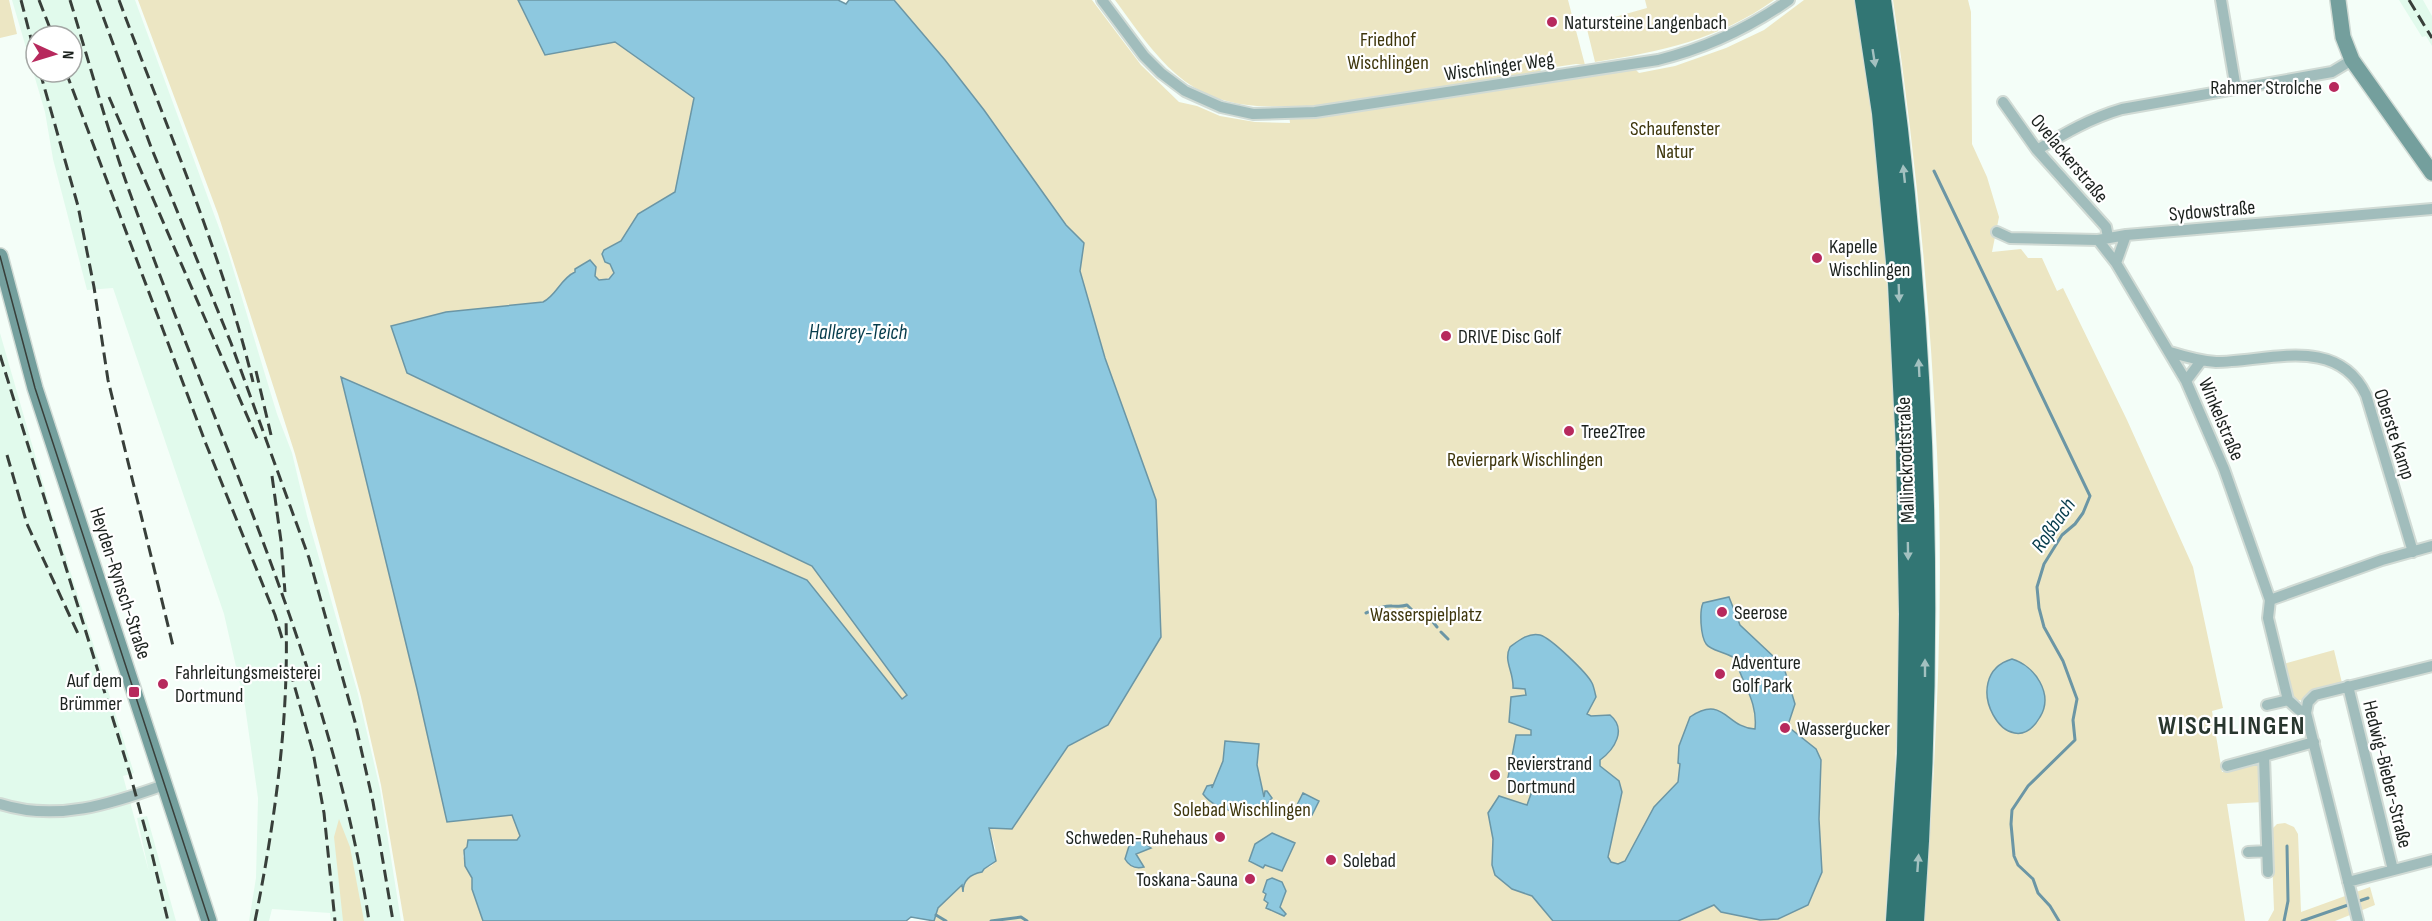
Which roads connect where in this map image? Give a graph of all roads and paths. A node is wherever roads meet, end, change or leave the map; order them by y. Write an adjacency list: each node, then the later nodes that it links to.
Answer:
1 (1102, 0): 2 (street, Wischlinger Weg)
2 (1790, 0)
3 (1865, 0): 41 (highway, Mallinckrodtstraße, one-way to 41)
4 (1881, 0): 42 (highway, Mallinckrodtstraße, one-way to 4)
5 (2222, 0): 8 (street)
6 (2338, 0): 7 (main road)
7 (2352, 60): 8 (street); 11 (main road)
8 (2236, 88): 10 (street)
9 (2003, 102): 10 (street, Ovelackerstraße)
10 (2037, 150): 15 (street, Ovelackerstraße)
11 (2432, 173)
12 (2432, 209): 14 (street, Sydowstraße)
13 (1997, 232): 15 (street, Sydowstraße)
14 (2126, 235): 15 (street, Sydowstraße); 17 (street)
15 (2103, 238): 17 (street, Winkelstraße)
16 (0, 256): 32 (main road, Heyden-Rynsch-Straße)
17 (2116, 263): 18 (street, Winkelstraße)
18 (2170, 352): 19 (street, Oberste Kamp); 20 (street, Winkelstraße)
19 (2201, 361): 20 (street); 22 (street, Oberste Kamp)
20 (2186, 381): 23 (street, Winkelstraße)
21 (2432, 546): 22 (street)
22 (2413, 552): 23 (street)
23 (2270, 600): 26 (street, Winkelstraße)
24 (2432, 666): 25 (street)
25 (2348, 686): 29 (street); 37 (street, Hedwig-Bieber-Straße)
26 (2288, 700): 27 (street); 28 (street)
27 (2268, 705)
28 (2299, 710)
29 (2314, 742): 30 (street); 39 (street)
30 (2265, 756): 31 (street); 34 (street)
31 (2227, 766)
32 (165, 785): 33 (street); 40 (main road, Heyden-Rynsch-Straße)
33 (0, 804)
34 (2267, 851): 35 (street); 38 (street)
35 (2248, 852)
36 (2432, 860): 37 (street)
37 (2393, 870): 39 (street)
38 (2268, 872)
39 (2348, 882): 43 (street)
40 (209, 921)
41 (1896, 921)
42 (1914, 921)
43 (2358, 921)

